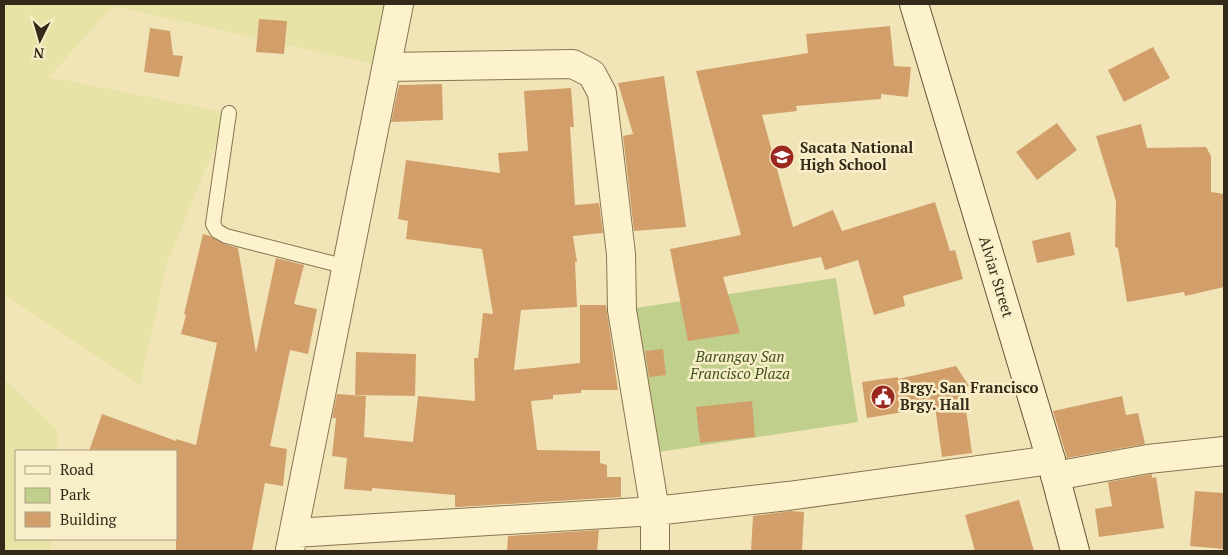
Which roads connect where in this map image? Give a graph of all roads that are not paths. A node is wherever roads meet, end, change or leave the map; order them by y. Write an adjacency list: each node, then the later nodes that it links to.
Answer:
1 (398, 4): 3 (street)
2 (914, 4): 7 (street, Alviar Street)
3 (387, 67): 5 (street); 8 (street)
4 (229, 113): 5 (lane)
5 (347, 267): 9 (street)
6 (1224, 451): 7 (street)
7 (1053, 468): 8 (street); 11 (street, Alviar Street)
8 (654, 510): 9 (street); 10 (street)
9 (292, 542)
10 (655, 551)
11 (1075, 551)

